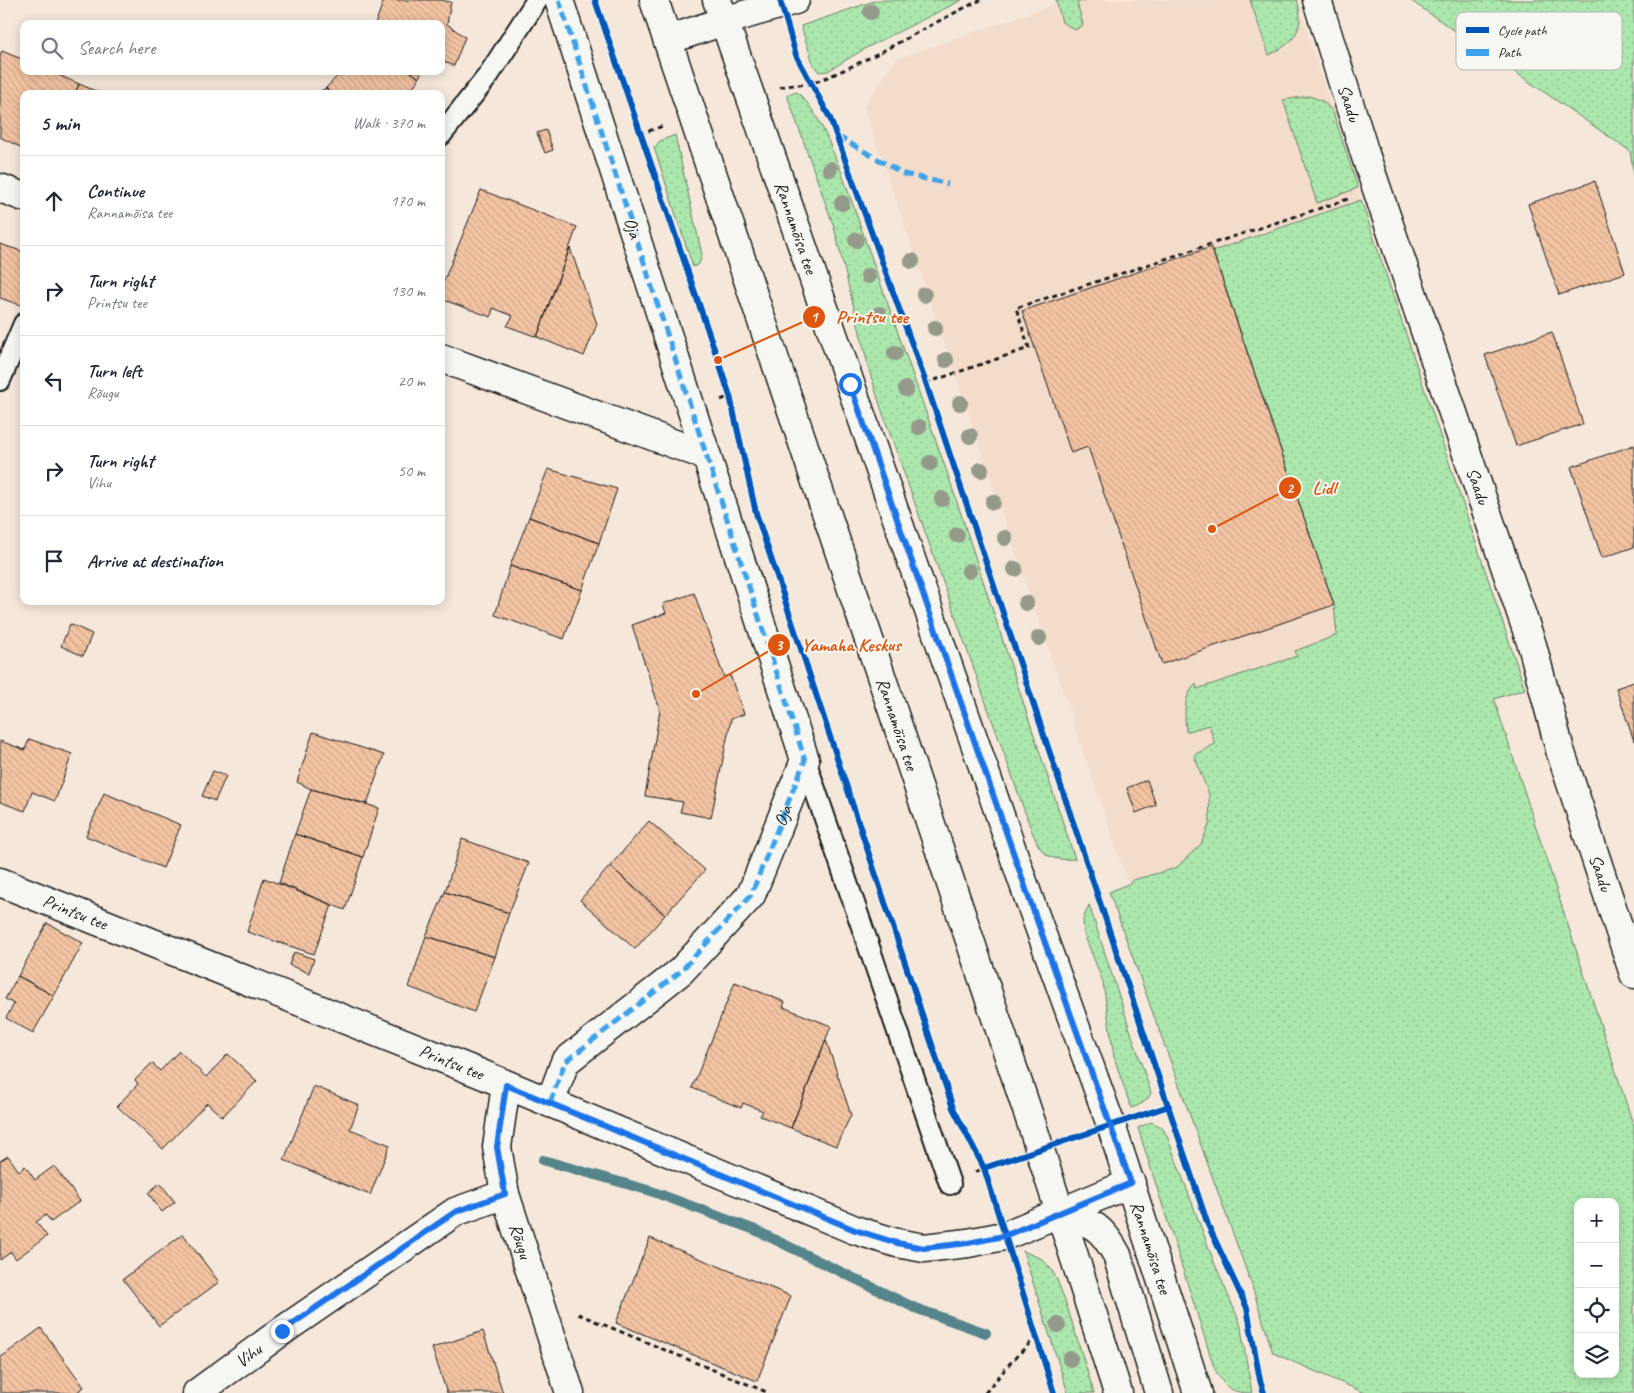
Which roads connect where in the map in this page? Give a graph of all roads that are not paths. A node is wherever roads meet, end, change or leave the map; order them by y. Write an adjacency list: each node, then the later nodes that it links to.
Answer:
1 (537, 0): 8 (lane)
2 (559, 0): 14 (street, Oja)
3 (654, 0): 7 (street, Rannamõisa tee)
4 (795, 0): 6 (street)
5 (1317, 0): 17 (street, Saadu)
6 (720, 10): 7 (street); 20 (street, Rannamõisa tee)
7 (668, 40): 23 (street, Rannamõisa tee)
8 (445, 130)
9 (0, 188): 10 (street)
10 (20, 196)
11 (20, 333): 13 (lane)
12 (445, 359): 14 (street)
13 (0, 380)
14 (707, 456): 15 (street, Oja)
15 (805, 760): 19 (street, Oja); 21 (lane)
16 (0, 882): 18 (street, Printsu tee)
17 (1634, 974)
18 (506, 1085): 19 (street, Printsu tee); 22 (street, Rõugu)
19 (550, 1103): 23 (street, Printsu tee)
20 (1131, 1183): 23 (street, Printsu tee); 28 (street, Rannamõisa tee)
21 (950, 1184)
22 (505, 1194): 24 (street, Vihu); 25 (street, Rõugu)
23 (1061, 1214): 26 (street, Rannamõisa tee); 27 (street)
24 (197, 1393)
25 (570, 1393)
26 (1118, 1393)
27 (1159, 1393)
28 (1198, 1393)

